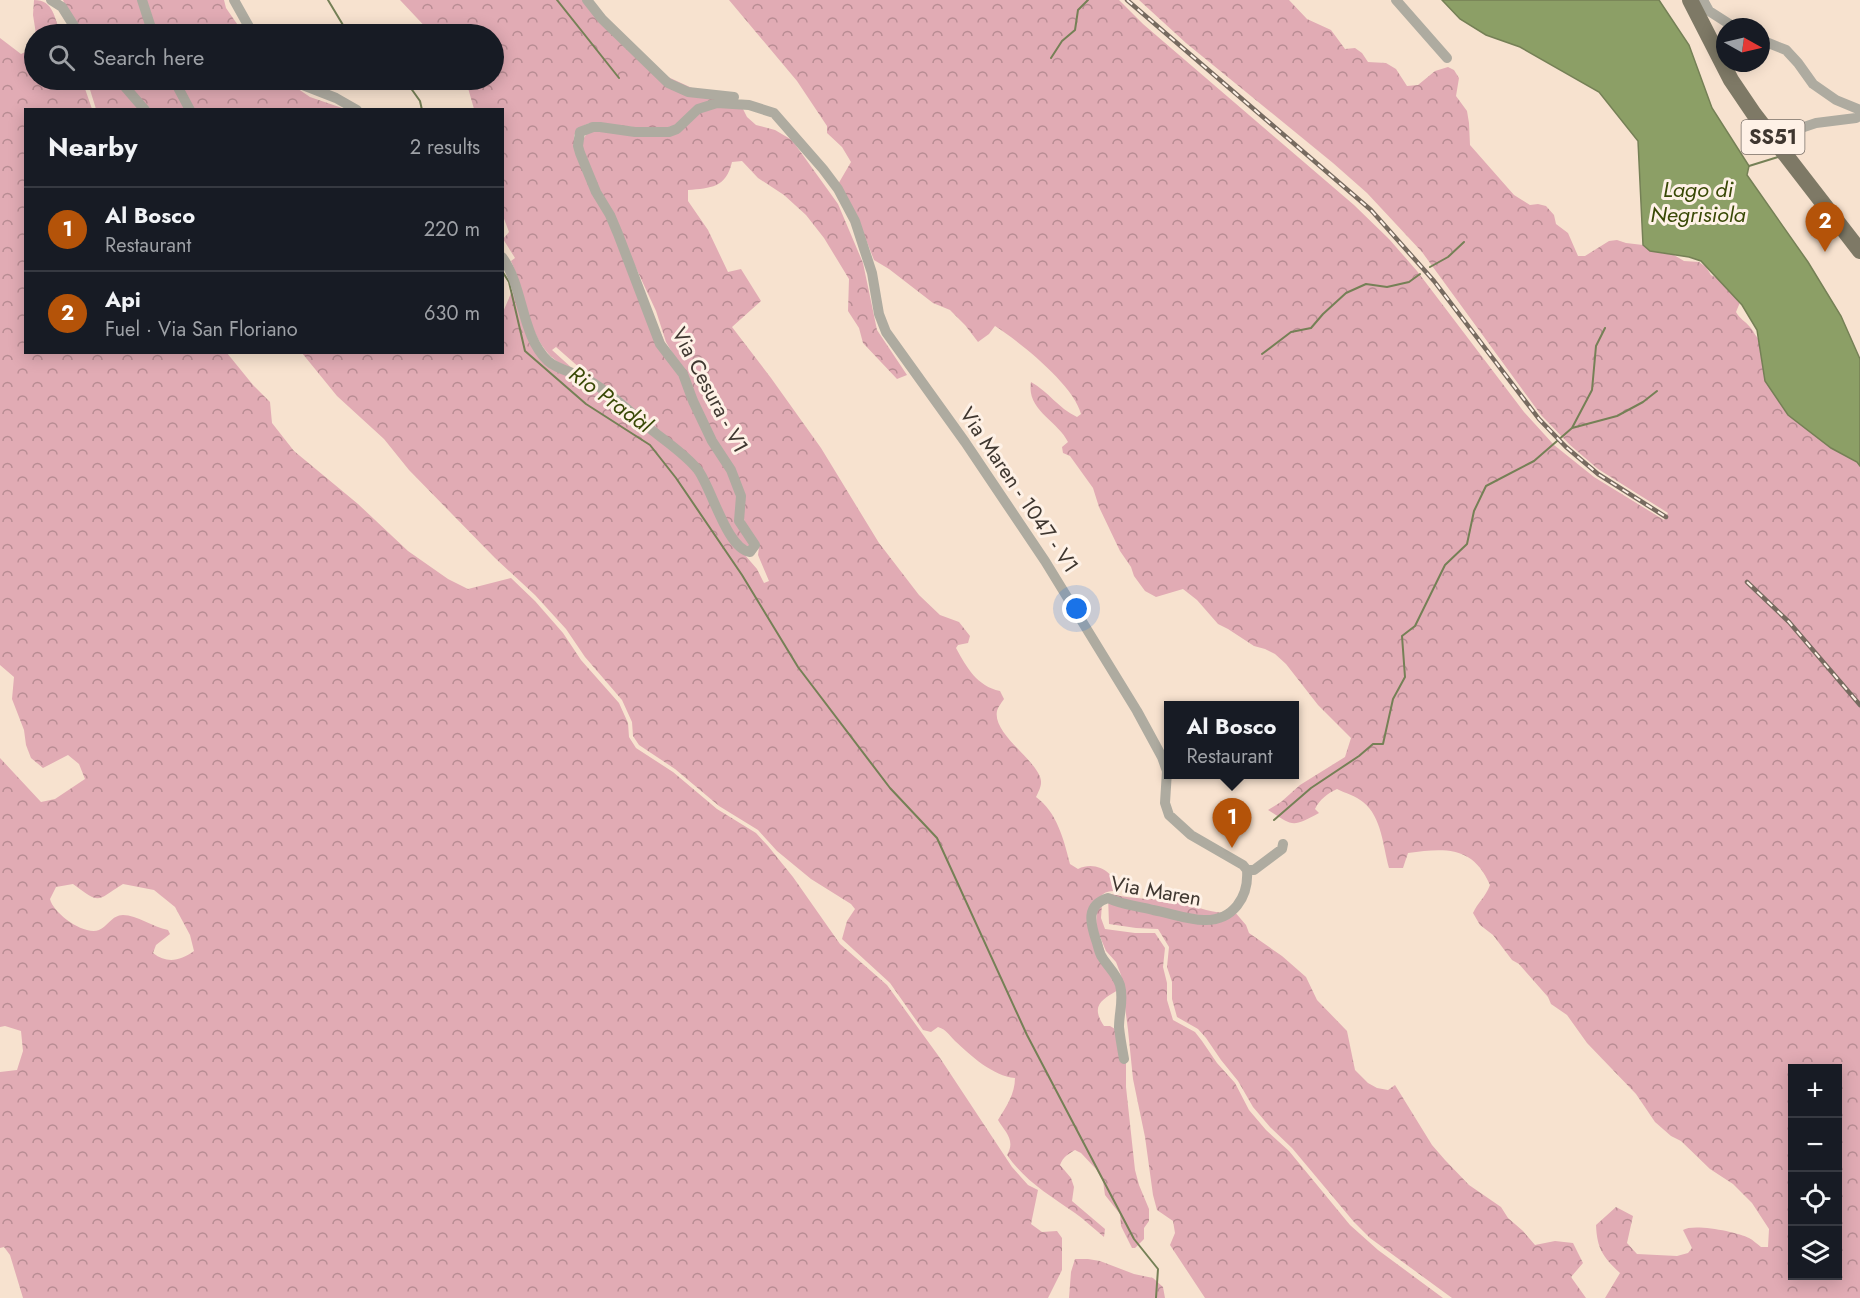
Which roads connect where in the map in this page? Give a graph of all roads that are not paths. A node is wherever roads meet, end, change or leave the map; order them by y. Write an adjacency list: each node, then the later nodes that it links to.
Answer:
1 (51, 0): 9 (street)
2 (142, 0): 10 (street)
3 (234, 0): 11 (street)
4 (587, 0): 17 (street)
5 (1396, 0): 13 (street)
6 (1690, 0): 7 (main road, SS51)
7 (1701, 8): 8 (street); 23 (main road, SS51)
8 (1720, 18)
9 (73, 24)
10 (150, 24)
11 (247, 24)
12 (1770, 44): 21 (street)
13 (1447, 58)
14 (128, 90): 18 (street)
15 (179, 90): 19 (street)
16 (316, 90): 20 (street)
17 (741, 104): 25 (street, Via Cesura - V1); 26 (street, Via Maren - 1047 - V1)
18 (143, 108)
19 (189, 108)
20 (354, 108)
21 (1860, 110)
22 (1860, 116): 23 (street)
23 (1783, 150): 24 (main road, SS51)
24 (1860, 251)
25 (504, 261)
26 (1164, 763)
27 (1167, 779): 29 (street, Via Maren - 1047 - V1)
28 (1283, 844): 29 (street)
29 (1247, 870): 30 (street, Via Maren)
30 (1124, 1059)

